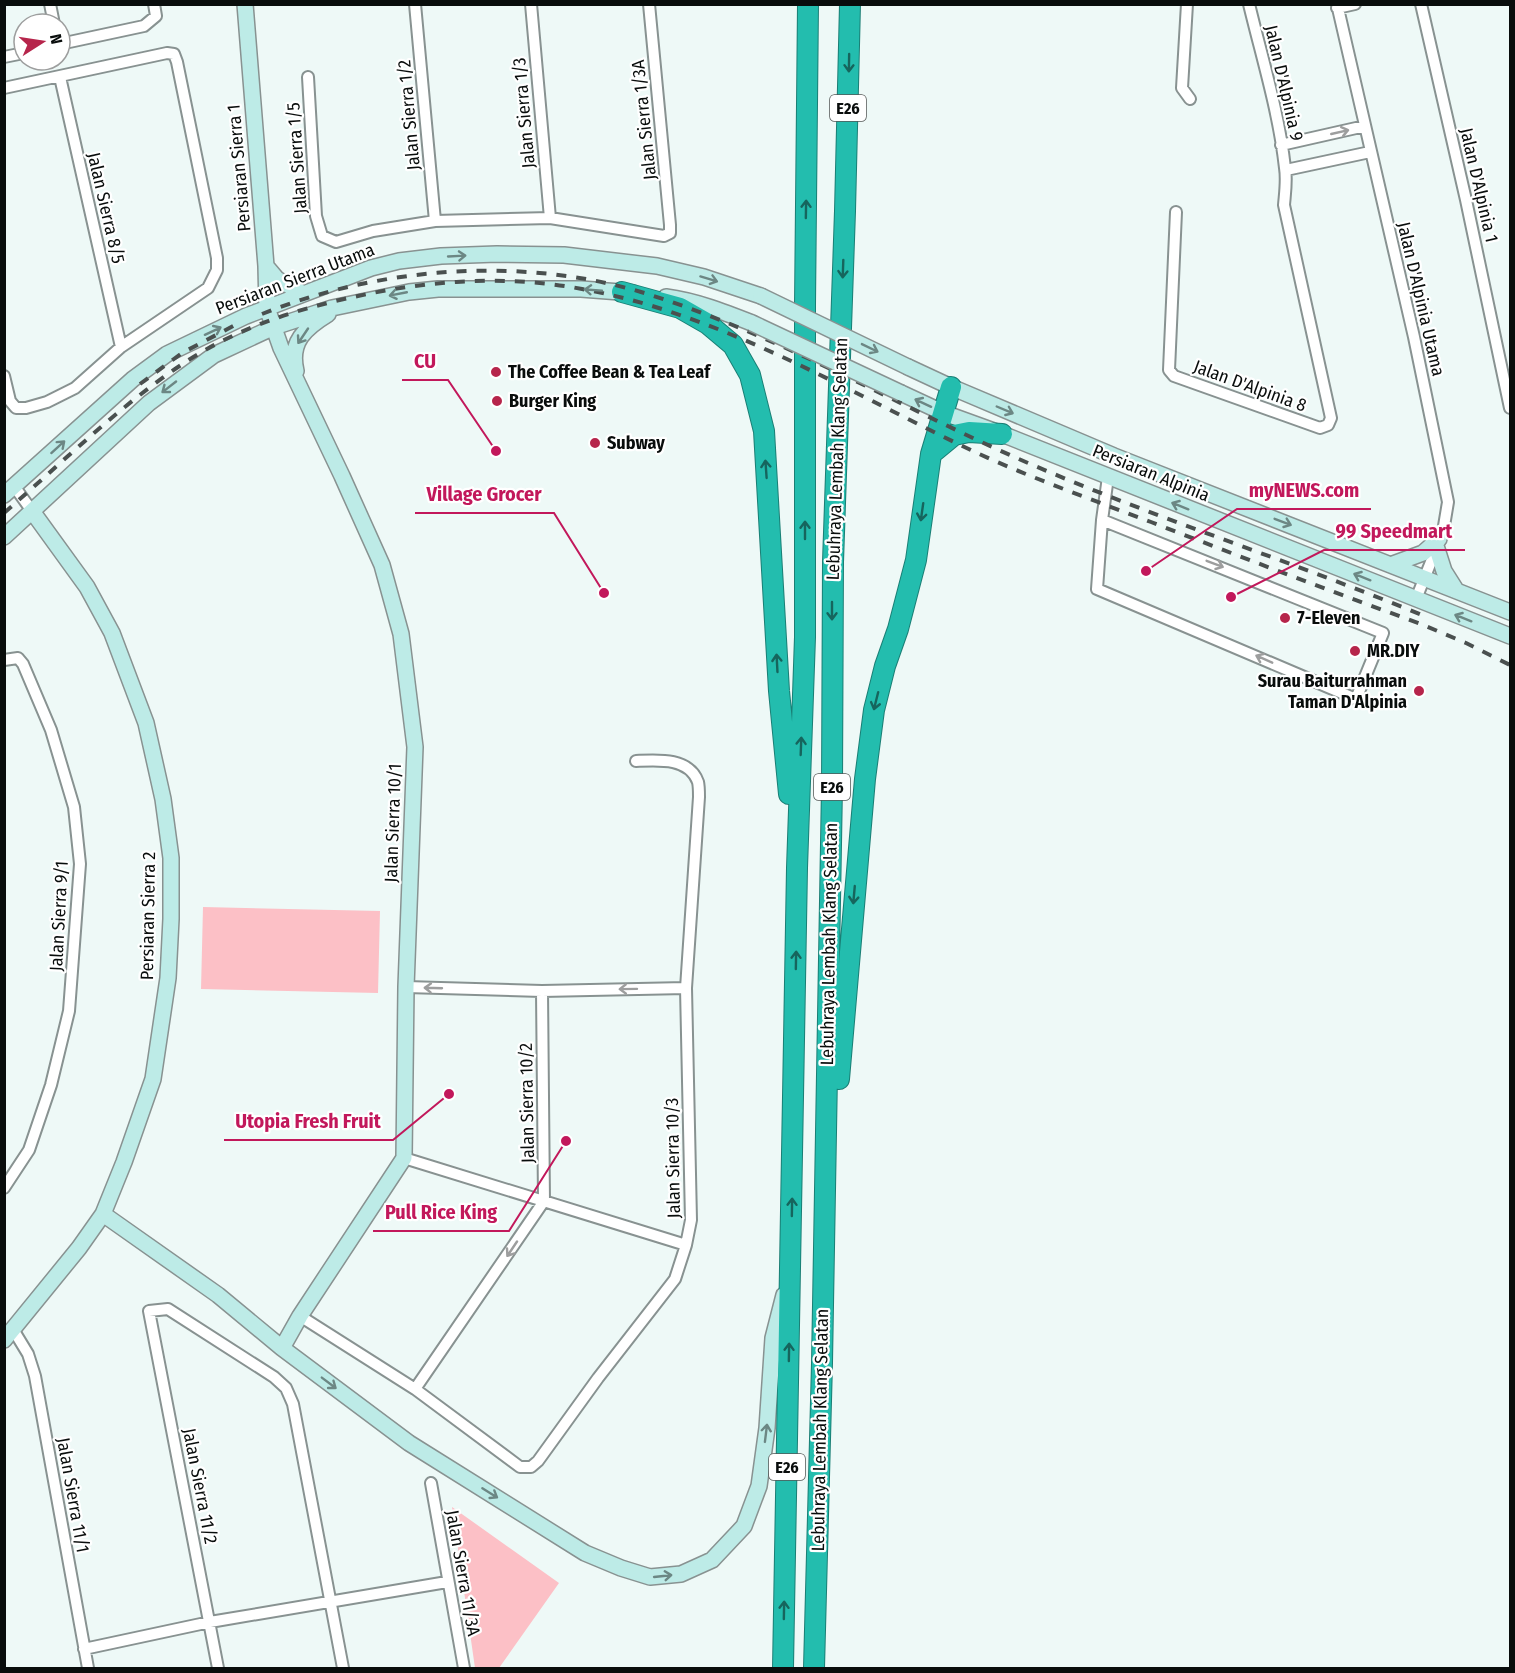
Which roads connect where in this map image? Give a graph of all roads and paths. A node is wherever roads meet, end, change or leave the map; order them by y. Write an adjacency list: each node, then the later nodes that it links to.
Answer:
1 (153, 4): 13 (street)
2 (245, 4): 25 (main road, Persiaran Sierra 1)
3 (415, 4): 24 (street, Jalan Sierra 1/2)
4 (531, 4): 23 (street, Jalan Sierra 1/3)
5 (649, 4): 23 (street, Jalan Sierra 1/3A)
6 (808, 4): 55 (highway, Lebuhraya Lembah Klang Selatan / E26, one-way to 6)
7 (850, 4): 68 (highway, Lebuhraya Lembah Klang Selatan / E26, one-way to 68)
8 (1187, 4): 17 (street)
9 (1249, 4): 19 (street, Jalan D'Alpinia 9)
10 (1355, 4): 12 (street)
11 (1421, 4): 37 (street, Jalan D'Alpinia 1)
12 (1337, 6): 18 (street, Jalan D'Alpinia Utama)
13 (72, 41)
14 (60, 76): 16 (street); 31 (street, Jalan Sierra 8/5); 31 (street)
15 (308, 77): 24 (street, Jalan Sierra 1/5)
16 (4, 88)
17 (1190, 99)
18 (1365, 126): 19 (street, one-way to 18); 20 (street, Jalan D'Alpinia Utama)
19 (1281, 145): 21 (street, Jalan D'Alpinia 9)
20 (1370, 152): 21 (street); 46 (street, Jalan D'Alpinia Utama)
21 (1286, 170): 22 (street, Jalan D'Alpinia 8)
22 (1176, 212)
23 (550, 218): 24 (street)
24 (435, 221)
25 (266, 266): 27 (main road); 29 (main road, Persiaran Sierra 1)
26 (622, 292): 28 (main road, Persiaran Sierra Utama, one-way to 28); 36 (main road, Persiaran Sierra Utama, bridge); 55 (highway, one-way to 26)
27 (302, 293): 29 (main road, Persiaran Sierra Utama); 32 (main road, Persiaran Sierra Utama, one-way to 32, bridge)
28 (341, 306): 30 (main road, Persiaran Sierra Utama); 34 (main road, one-way to 34)
29 (267, 308): 30 (main road, Persiaran Sierra 1); 42 (main road, Persiaran Sierra Utama, one-way to 29)
30 (274, 327): 34 (main road, Jalan Sierra 10/1); 43 (main road, Persiaran Sierra Utama, one-way to 43)
31 (121, 347): 33 (street)
32 (909, 367): 35 (main road, Persiaran Alpinia)
33 (4, 376)
34 (299, 383): 56 (main road, Jalan Sierra 10/1)
35 (951, 387): 38 (highway); 47 (main road, Persiaran Alpinia, one-way to 47)
36 (901, 393): 38 (main road, Persiaran Alpinia, one-way to 36)
37 (1510, 408)
38 (944, 413): 39 (main road, Persiaran Alpinia); 40 (highway)
39 (1002, 434): 40 (highway); 41 (main road, Persiaran Alpinia)
40 (931, 454): 68 (highway, one-way to 68)
41 (1108, 477): 44 (street); 50 (main road, Persiaran Alpinia, one-way to 41)
42 (9, 490): 43 (street, Persiaran Sierra 2)
43 (32, 511): 45 (main road, Persiaran Sierra Utama); 62 (main road, Persiaran Sierra 2)
44 (1102, 520): 44 (street, one-way to 44)
45 (4, 537)
46 (1438, 543): 47 (main road); 48 (street, Jalan D'Alpinia Utama); 49 (main road)
47 (1393, 564): 48 (main road, Persiaran Alpinia)
48 (1424, 578): 49 (main road, Persiaran Alpinia); 50 (street, Jalan D'Alpinia Utama)
49 (1456, 590): 51 (main road, Persiaran Alpinia)
50 (1416, 599): 52 (main road, Persiaran Alpinia, one-way to 50)
51 (1510, 612)
52 (1510, 636)
53 (5, 660): 60 (street, Jalan Sierra 9/1)
54 (636, 761): 57 (street, Jalan Sierra 10/3)
55 (797, 868): 64 (highway, Lebuhraya Lembah Klang Selatan / E26, one-way to 55)
56 (406, 987): 58 (street, one-way to 56); 59 (main road, Jalan Sierra 10/1)
57 (686, 988): 58 (street, one-way to 58); 63 (street, Jalan Sierra 10/3)
58 (543, 991): 61 (street, Jalan Sierra 10/2)
59 (404, 1158): 61 (street); 65 (main road)
60 (4, 1188)
61 (544, 1201): 63 (street); 69 (street, one-way to 69)
62 (103, 1214): 66 (main road, Persiaran Sierra 2); 67 (main road)
63 (686, 1245): 69 (street, Jalan Sierra 10/3)
64 (791, 1266): 67 (main road, one-way to 64); 79 (highway, Lebuhraya Lembah Klang Selatan / E26, one-way to 64)
65 (300, 1316): 67 (main road); 69 (street)
66 (9, 1336): 74 (street, Jalan Sierra 11/1)
67 (282, 1348)
68 (822, 1363): 80 (highway, Lebuhraya Lembah Klang Selatan / E26)
69 (415, 1389)
70 (431, 1483): 71 (street, Jalan Sierra 11/3A)
71 (447, 1582): 72 (street); 78 (street, Jalan Sierra 11/3A)
72 (330, 1601): 73 (street); 73 (street, Jalan Sierra 11/2); 77 (street)
73 (210, 1622): 74 (street); 76 (street, Jalan Sierra 11/2)
74 (84, 1649): 75 (street, Jalan Sierra 11/1)
75 (88, 1668)
76 (218, 1668)
77 (343, 1668)
78 (464, 1668)
79 (783, 1668)
80 (814, 1668)

